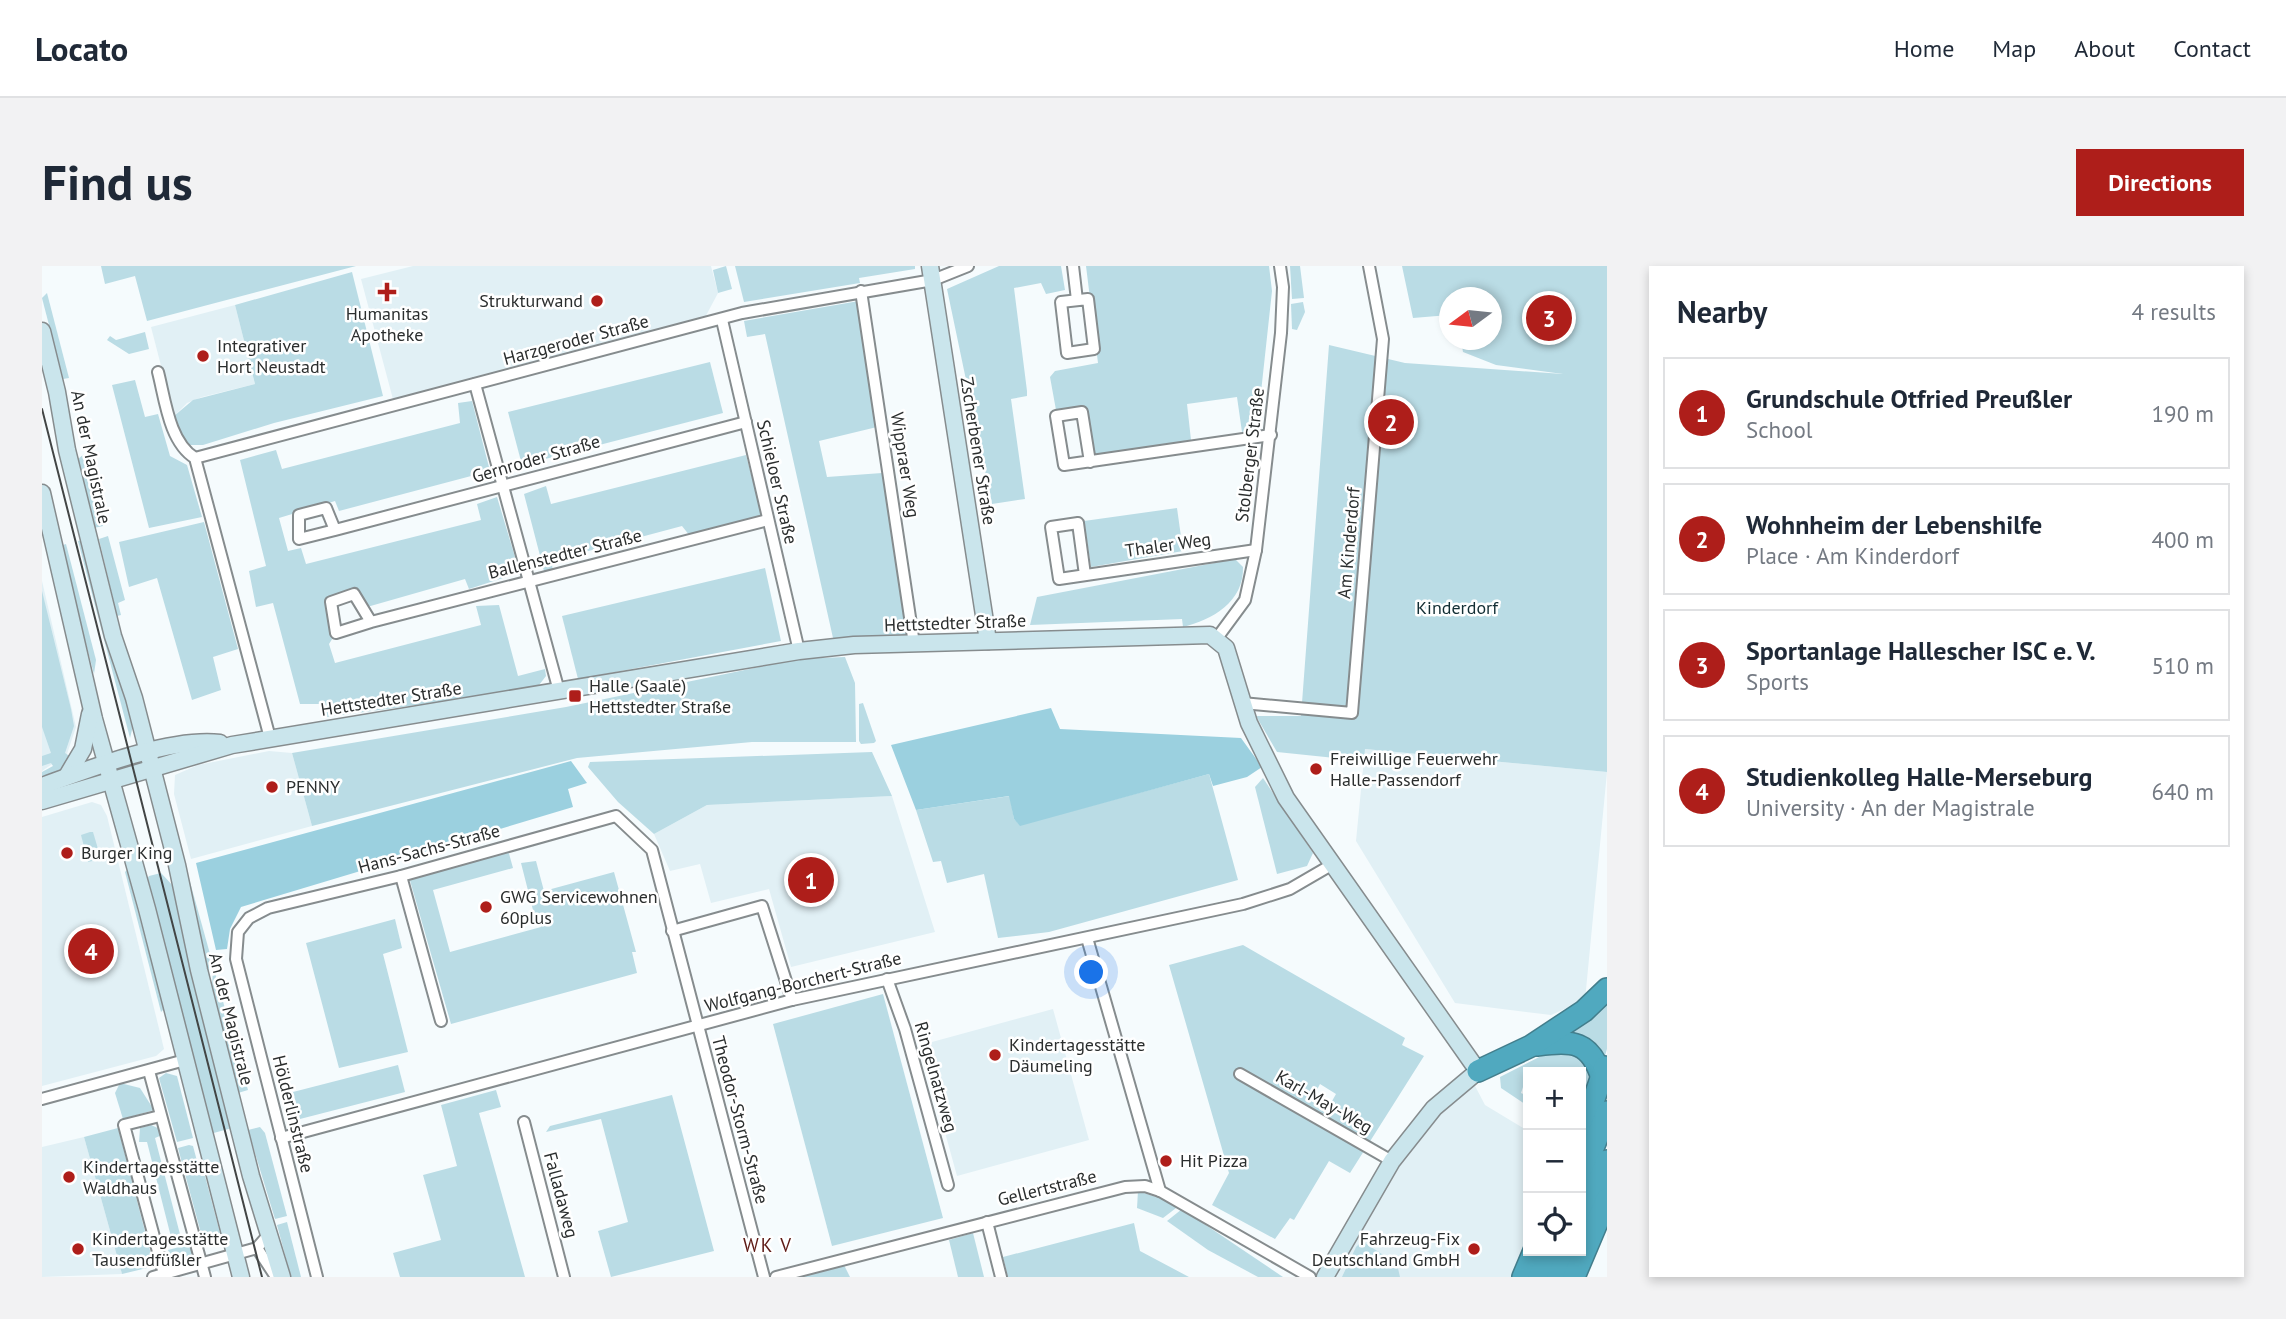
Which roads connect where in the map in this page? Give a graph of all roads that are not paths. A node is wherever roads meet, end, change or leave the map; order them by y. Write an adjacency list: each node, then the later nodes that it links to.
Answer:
1 (968, 266): 5 (street, Harzgeroder Straße)
2 (1073, 266): 7 (street)
3 (1280, 266): 13 (street, Stolberger Straße)
4 (1369, 266): 29 (street, Am Kinderdorf)
5 (931, 273): 6 (street, Harzgeroder Straße); 25 (street, Zscherbener Straße)
6 (861, 291): 8 (street, Harzgeroder Straße); 26 (street, Wippraer Weg)
7 (1077, 300): 7 (street)
8 (722, 320): 11 (street, Harzgeroder Straße); 12 (street, Schieloer Straße)
9 (42, 331): 33 (street, An der Magistrale)
10 (159, 372): 14 (street)
11 (475, 384): 14 (street, Harzgeroder Straße); 16 (street)
12 (746, 422): 16 (street, Gernroder Straße); 18 (street, Schieloer Straße)
13 (1270, 435): 15 (street); 20 (street, Stolberger Straße)
14 (195, 458): 31 (street)
15 (1090, 462): 15 (street)
16 (502, 487): 19 (street, Gernroder Straße); 22 (street)
17 (42, 493): 30 (street)
18 (768, 520): 22 (street, Ballenstedter Straße); 27 (street, Schieloer Straße)
19 (335, 530)
20 (1256, 550): 21 (street, Thaler Weg); 24 (street, Stolberger Straße)
21 (1085, 575): 21 (street, Thaler Weg)
22 (529, 583): 23 (street, Ballenstedter Straße); 28 (street)
23 (371, 622)
24 (1217, 638): 25 (street, Hettstedter Straße); 29 (street)
25 (988, 642): 26 (street, Hettstedter Straße)
26 (914, 644): 27 (street, Hettstedter Straße)
27 (799, 651): 28 (street, Hettstedter Straße)
28 (559, 691): 31 (street, Hettstedter Straße)
29 (1242, 704): 39 (street)
30 (93, 714): 32 (street); 34 (street); 35 (street)
31 (270, 738): 33 (street, Hettstedter Straße)
32 (124, 760): 33 (street); 34 (street)
33 (149, 761): 34 (street); 69 (street, An der Magistrale)
34 (108, 772): 35 (street); 37 (street); 50 (street)
35 (67, 776): 36 (street)
36 (42, 786)
37 (42, 801)
38 (652, 850): 40 (street, Hans-Sachs-Straße); 41 (street, Theodor-Storm-Straße)
39 (1333, 864): 42 (street, Wolfgang-Borchert-Straße); 53 (street)
40 (401, 876): 43 (street, Hans-Sachs-Straße); 47 (street)
41 (673, 931): 46 (street); 48 (street, Theodor-Storm-Straße)
42 (1087, 938): 44 (street, Wolfgang-Borchert-Straße); 65 (street)
43 (236, 959): 60 (street, Hölderlinstraße)
44 (887, 979): 46 (street, Wolfgang-Borchert-Straße); 64 (street, Ringelnatzweg)
45 (1607, 989): 49 (highway)
46 (792, 1000): 48 (street, Wolfgang-Borchert-Straße)
47 (440, 1021)
48 (697, 1027): 60 (street, Wolfgang-Borchert-Straße); 83 (street, Theodor-Storm-Straße)
49 (1531, 1046): 51 (highway); 53 (highway)
50 (186, 1060): 52 (street); 71 (street)
51 (1604, 1070): 59 (highway)
52 (149, 1071): 55 (street); 57 (street)
53 (1478, 1072): 61 (street)
54 (1240, 1074): 61 (street, Karl-May-Weg)
55 (42, 1099)
56 (1607, 1112): 63 (highway)
57 (160, 1116): 75 (street); 76 (street)
58 (524, 1122): 82 (street, Falladaweg)
59 (1584, 1130)
60 (281, 1138): 81 (street, Hölderlinstraße)
61 (1392, 1161): 87 (street)
62 (1607, 1161): 67 (highway)
63 (1586, 1166)
64 (948, 1185)
65 (1160, 1191): 68 (street, Gellertstraße); 86 (street, Gellertstraße)
66 (1607, 1199): 91 (highway)
67 (1586, 1214)
68 (987, 1222): 84 (street, Gellertstraße); 85 (street)
69 (270, 1233): 70 (street); 80 (street, An der Magistrale)
70 (257, 1248): 71 (street); 80 (street)
71 (235, 1254): 75 (street); 79 (street)
72 (1532, 1256): 88 (highway)
73 (1549, 1256): 89 (highway)
74 (1568, 1256): 90 (highway)
75 (201, 1264): 76 (street); 78 (street)
76 (164, 1274): 77 (street)
77 (153, 1277)
78 (205, 1277)
79 (241, 1277)
80 (279, 1277)
81 (317, 1277)
82 (564, 1277)
83 (764, 1277)
84 (776, 1277)
85 (1001, 1277)
86 (1310, 1277)
87 (1325, 1277)
88 (1523, 1277)
89 (1539, 1277)
90 (1558, 1277)
91 (1574, 1277)

